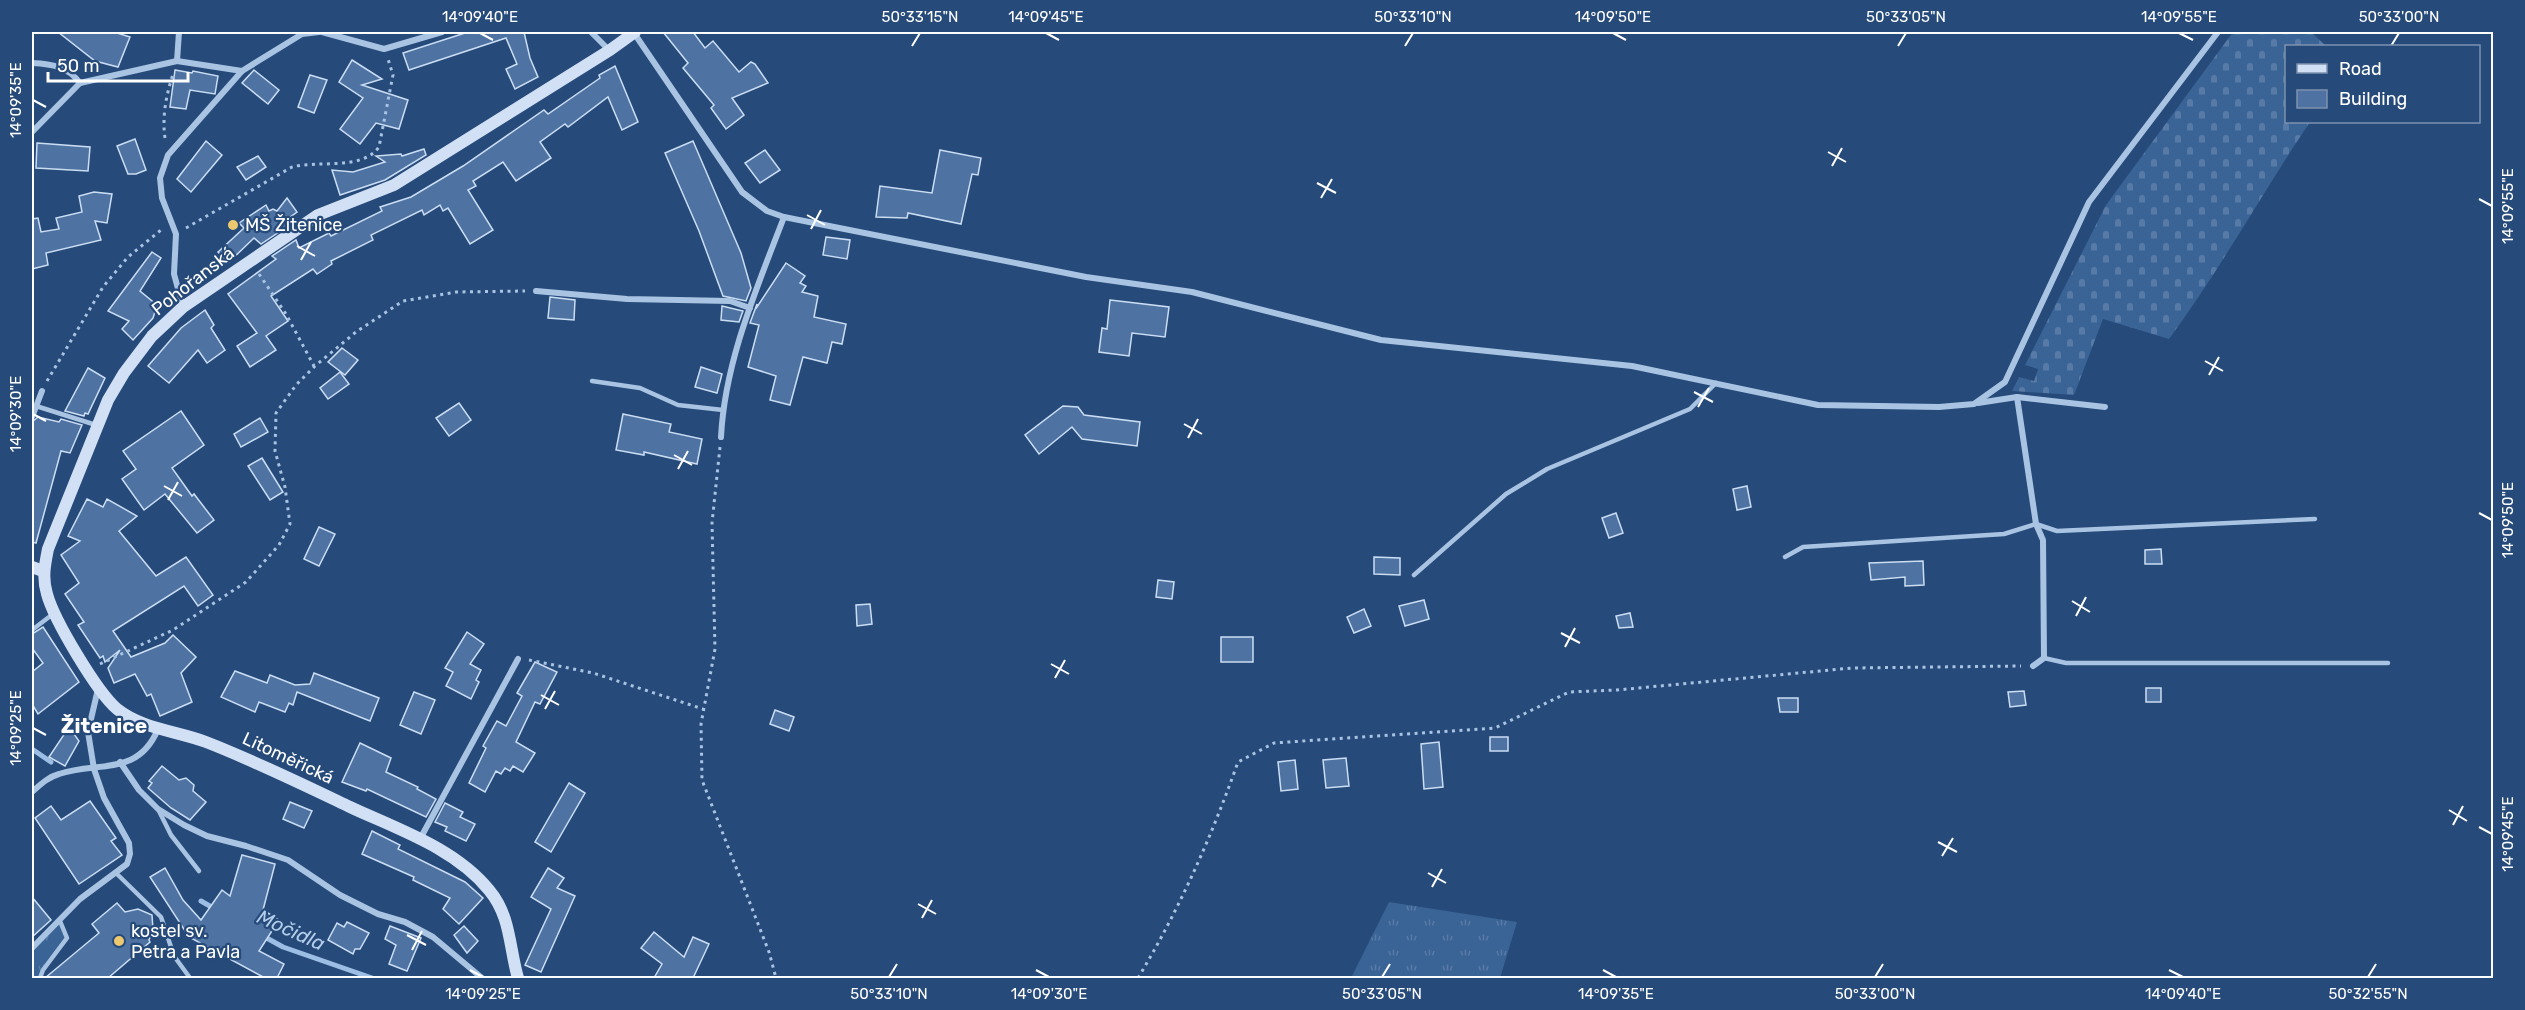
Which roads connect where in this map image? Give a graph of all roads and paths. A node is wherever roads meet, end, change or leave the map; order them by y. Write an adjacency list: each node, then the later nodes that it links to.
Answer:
1 (179, 32): 9 (street)
2 (321, 32): 7 (street); 11 (street)
3 (442, 32): 7 (street)
4 (591, 32): 8 (street)
5 (635, 32): 8 (street, Pohořanská); 15 (street)
6 (2218, 32): 27 (street)
7 (384, 49): 17 (path)
8 (610, 50): 18 (street, Pohořanská)
9 (177, 61): 11 (street); 12 (street); 14 (path)
10 (32, 63): 12 (street)
11 (242, 71): 14 (street)
12 (80, 83): 13 (street)
13 (32, 132)
14 (168, 155): 16 (street)
15 (784, 217): 21 (street); 24 (street)
16 (170, 222): 17 (street); 25 (path)
17 (176, 234): 20 (street)
18 (249, 260): 20 (street, Pohořanská); 22 (path)
19 (536, 291): 21 (street); 22 (path)
20 (183, 307): 32 (street, Pohořanská)
21 (750, 308): 30 (street)
22 (315, 366): 45 (path)
23 (592, 381): 30 (lane)
24 (1716, 383): 27 (street); 38 (lane)
25 (42, 391): 28 (street)
26 (2017, 397): 27 (street); 29 (street); 35 (street)
27 (1974, 404)
28 (36, 406): 31 (street); 32 (lane)
29 (2105, 407)
30 (723, 410): 33 (street)
31 (32, 417)
32 (97, 426): 37 (street, Pohořanská)
33 (721, 437): 47 (path)
34 (2315, 519): 35 (lane)
35 (2036, 524): 36 (lane); 41 (street)
36 (1785, 557)
37 (37, 569): 39 (street, Litoměřická)
38 (1414, 575)
39 (55, 612): 40 (lane); 45 (street, Litoměřická)
40 (32, 630)
41 (2044, 658): 43 (lane); 44 (street)
42 (518, 659): 47 (path); 53 (street)
43 (2388, 663)
44 (2033, 666): 63 (path)
45 (88, 670): 46 (street, Litoměřická)
46 (98, 688): 48 (street, Litoměřická); 50 (street)
47 (703, 709): 62 (path)
48 (158, 728): 49 (street); 53 (street, Litoměřická)
49 (120, 762): 50 (street); 52 (street)
50 (94, 769): 51 (street); 55 (street)
51 (32, 792)
52 (158, 809): 54 (lane); 60 (street)
53 (420, 840): 61 (street, Litoměřická)
54 (199, 871)
55 (116, 873): 56 (street); 59 (lane)
56 (60, 921): 57 (street); 58 (lane)
57 (32, 948)
58 (40, 978)
59 (190, 978)
60 (482, 978)
61 (518, 978)
62 (776, 978)
63 (1138, 978)

